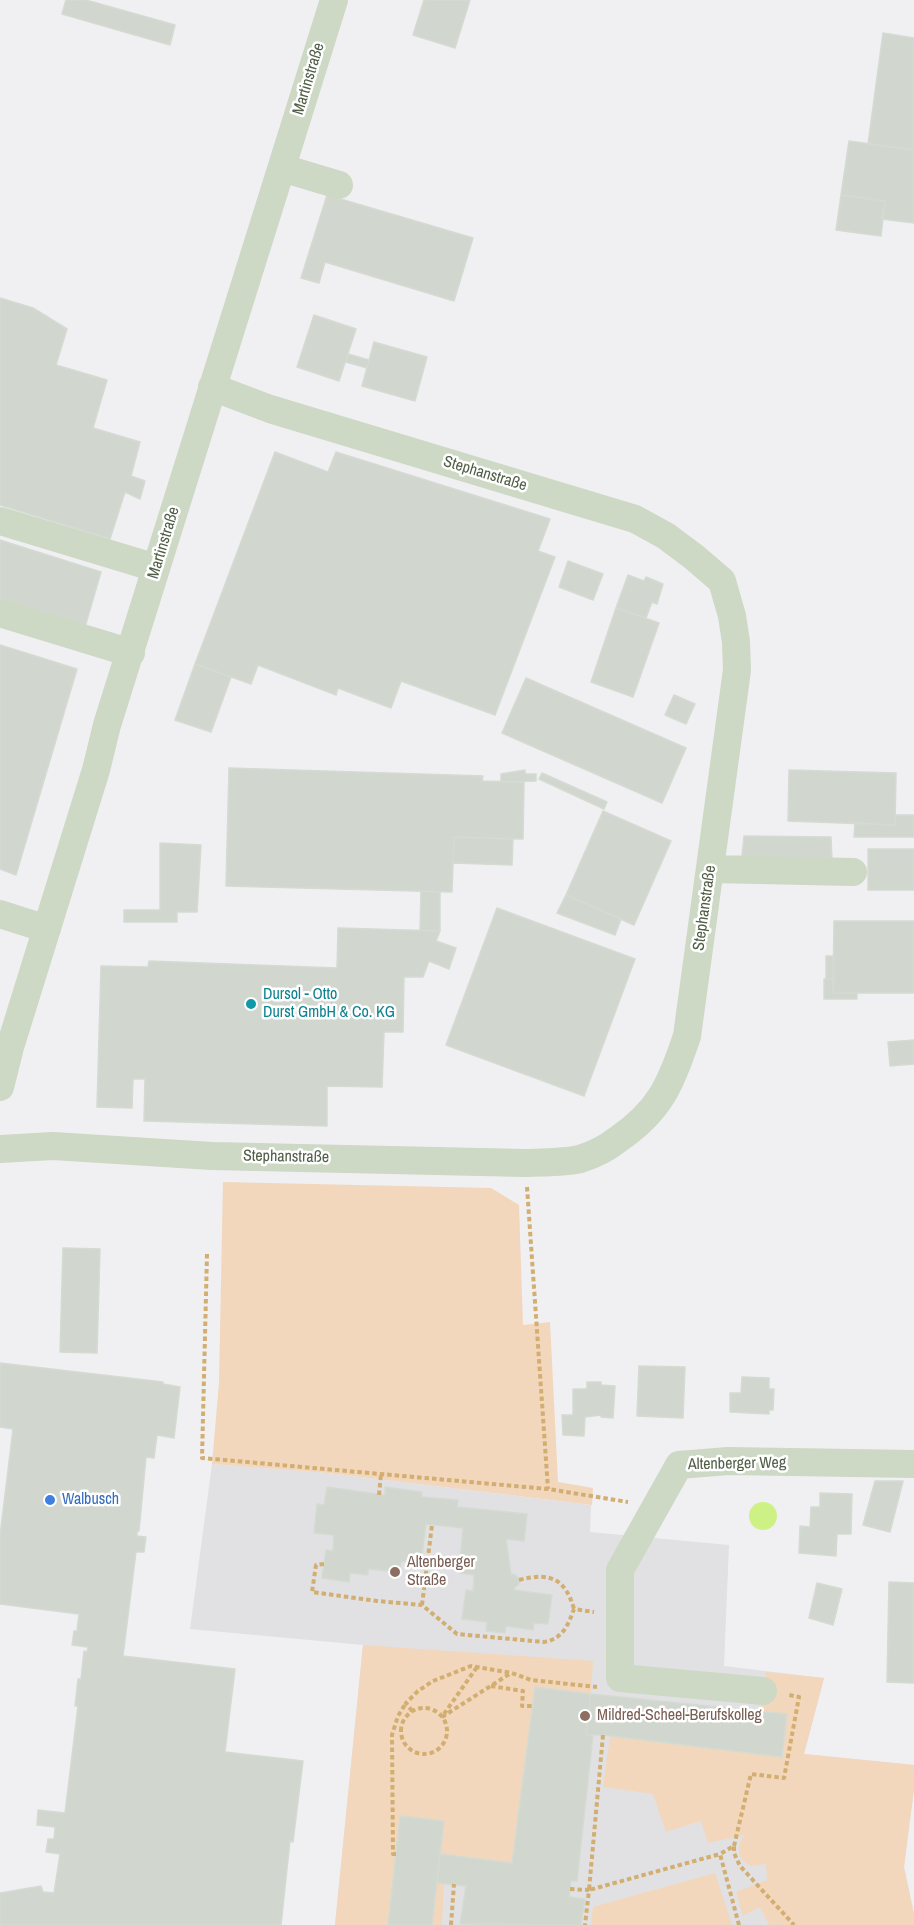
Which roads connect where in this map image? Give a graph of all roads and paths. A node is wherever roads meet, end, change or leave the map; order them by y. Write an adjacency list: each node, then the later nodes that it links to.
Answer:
1 (334, 0): 2 (street, Martinstraße)
2 (282, 168): 3 (street); 4 (street, Martinstraße)
3 (339, 185)
4 (212, 387): 6 (street, Martinstraße); 9 (street, Stephanstraße)
5 (0, 520): 6 (street)
6 (156, 568): 8 (street, Martinstraße)
7 (0, 614): 8 (street)
8 (131, 653): 12 (street, Martinstraße)
9 (711, 869): 10 (street); 15 (street, Stephanstraße)
10 (853, 872)
11 (0, 914): 12 (street)
12 (46, 929): 13 (street, Martinstraße)
13 (0, 1087)
14 (0, 1149): 15 (street, Stephanstraße)
15 (525, 1163): 19 (path)
16 (207, 1254): 18 (path)
17 (914, 1464): 21 (street, Altenberger Weg)
18 (381, 1474): 19 (path); 20 (path)
19 (548, 1489): 21 (path)
20 (379, 1494)
21 (656, 1507): 27 (street, Altenberger Weg)
22 (432, 1525): 25 (path)
23 (324, 1564): 25 (path)
24 (519, 1580): 26 (path)
25 (422, 1605): 26 (path)
26 (574, 1609): 27 (path)
27 (620, 1615): 30 (street, Altenberger Weg)
28 (477, 1667): 29 (path); 33 (path); 36 (path)
29 (512, 1673): 30 (path); 31 (path)
30 (620, 1678): 32 (street)
31 (490, 1685): 34 (path); 36 (path)
32 (763, 1691): 38 (path)
33 (406, 1703): 35 (path); 39 (path)
34 (532, 1706)
35 (412, 1711): 36 (path); 36 (path)
36 (442, 1717)
37 (603, 1735): 43 (path)
38 (734, 1846): 40 (path); 47 (path)
39 (396, 1854)
40 (720, 1854): 43 (path); 46 (path)
41 (454, 1884): 44 (path)
42 (570, 1889): 43 (path)
43 (589, 1890): 45 (path)
44 (452, 1925)
45 (585, 1925)
46 (739, 1925)
47 (794, 1925)

